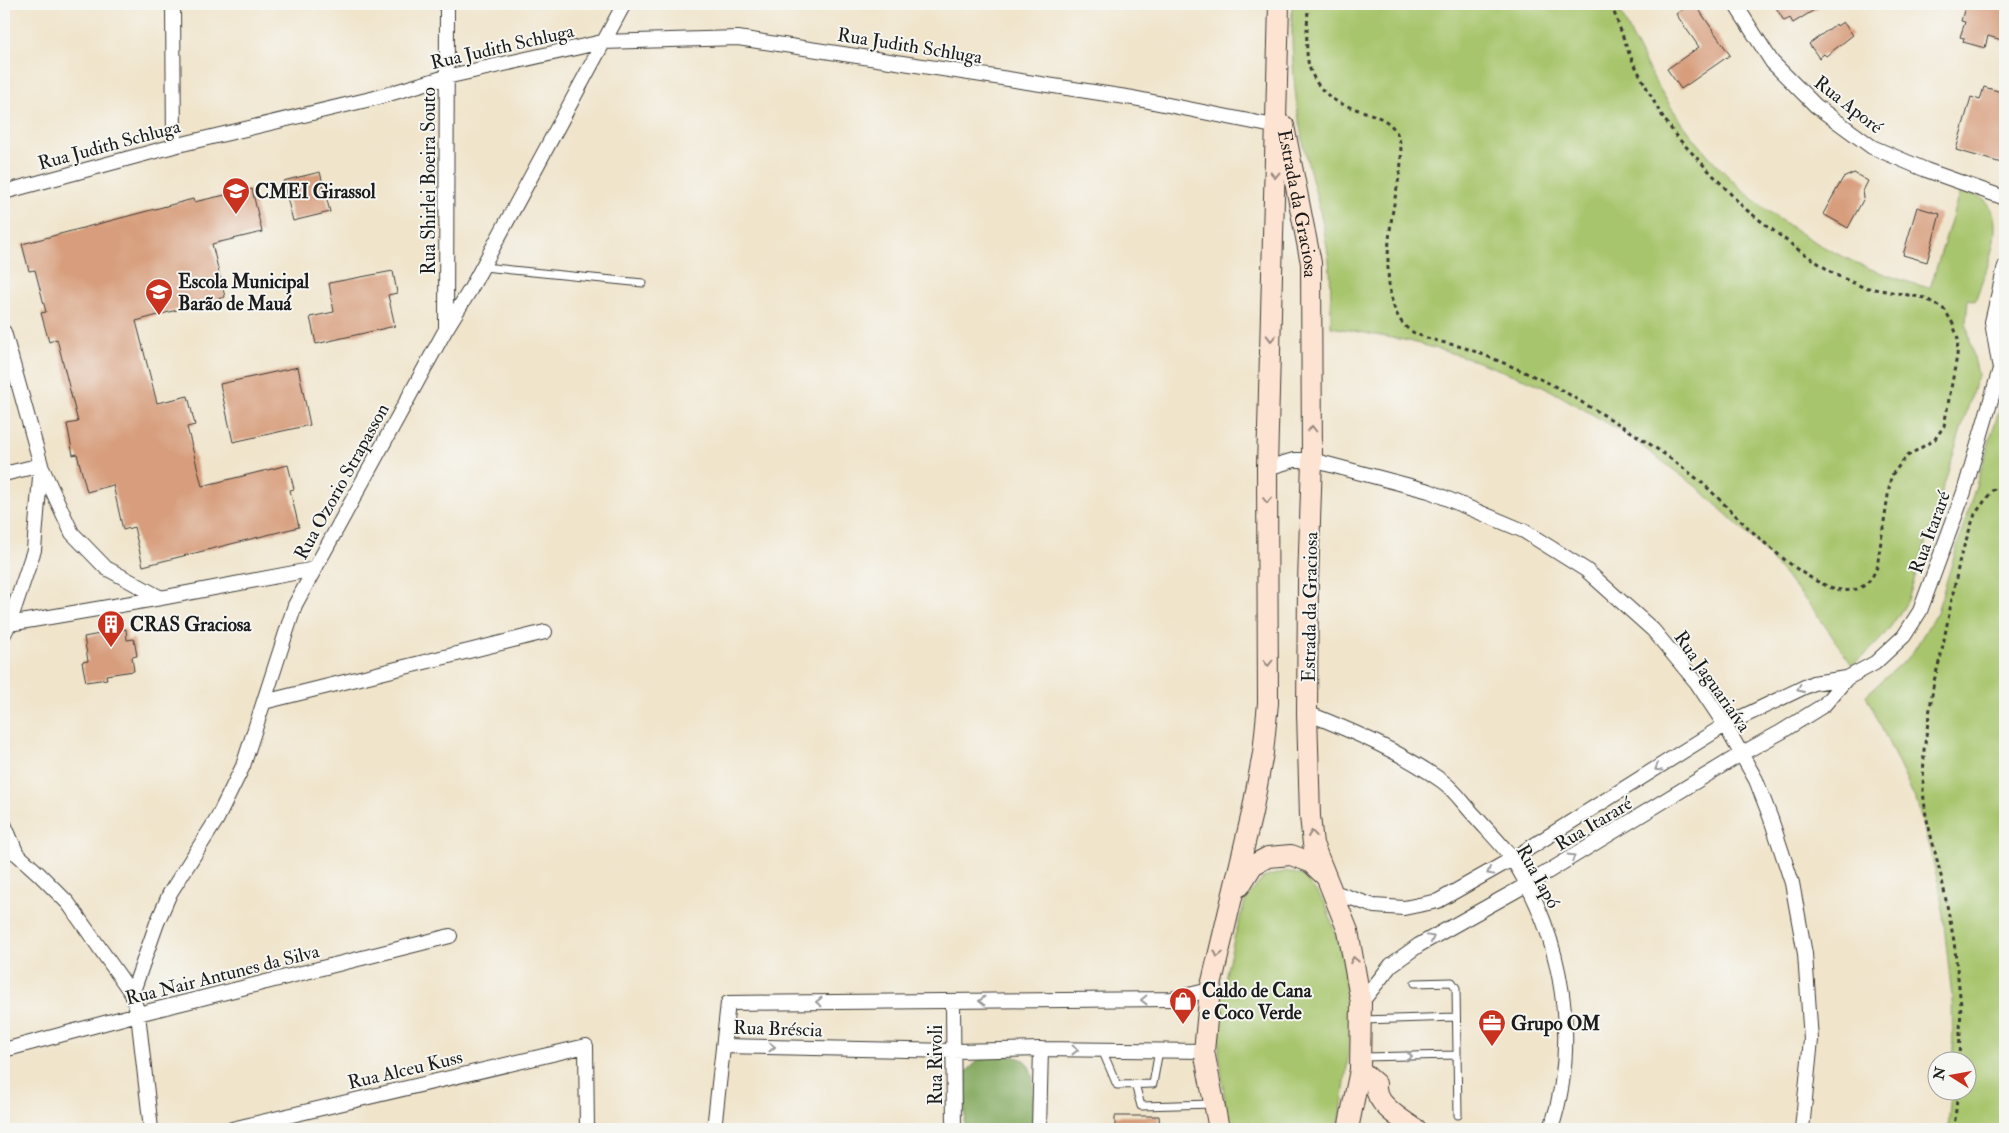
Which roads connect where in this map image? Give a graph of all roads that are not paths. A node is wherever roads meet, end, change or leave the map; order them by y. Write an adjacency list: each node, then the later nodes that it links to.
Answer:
1 (173, 4): 9 (street)
2 (447, 4): 7 (street, Rua Shirlei Boeira Souto)
3 (624, 4): 6 (street, Rua Ozorio Strapasson)
4 (1279, 4): 8 (main road, Estrada da Graciosa)
5 (1735, 4): 11 (street, Rua Aporé)
6 (602, 42): 7 (street, Rua Judith Schluga); 8 (street, Rua Judith Schluga); 13 (street, Rua Ozorio Strapasson)
7 (446, 77): 9 (street, Rua Judith Schluga); 15 (street, Rua Shirlei Boeira Souto)
8 (1280, 128): 18 (main road, Estrada da Graciosa, one-way to 8); 20 (main road, Estrada da Graciosa, one-way to 20)
9 (174, 146): 10 (street, Rua Judith Schluga)
10 (4, 192)
11 (2005, 198)
12 (2005, 266): 17 (street)
13 (482, 267): 14 (lane); 15 (street, Rua Ozorio Strapasson)
14 (643, 283)
15 (446, 329): 22 (street, Rua Ozorio Strapasson)
16 (4, 332): 19 (street)
17 (2003, 366): 26 (street, Rua Itararé)
18 (1312, 460): 20 (street, Rua Jaguariaíva); 28 (main road, Estrada da Graciosa); 29 (street, Rua Jaguariaíva)
19 (40, 465): 21 (street); 23 (street); 24 (street)
20 (1267, 468): 37 (main road, Estrada da Graciosa, one-way to 37)
21 (4, 474)
22 (315, 569): 23 (street); 27 (street, Rua Ozorio Strapasson)
23 (161, 598): 24 (street)
24 (7, 629)
25 (545, 632): 27 (street)
26 (1847, 678): 29 (street, Rua Itararé, one-way to 29); 30 (street, Rua Itararé)
27 (264, 702): 41 (street, Rua Ozorio Strapasson)
28 (1308, 713): 34 (street, Rua Iapó); 36 (main road, Estrada da Graciosa, one-way to 28)
29 (1725, 725): 30 (street, Rua Jaguariaíva); 34 (street, Rua Itararé, one-way to 34)
30 (1741, 754): 35 (street, Rua Itararé, one-way to 30); 68 (street, Rua Jaguariaíva)
31 (4, 824): 33 (street)
32 (4, 847): 33 (street)
33 (16, 854): 41 (street)
34 (1512, 860): 35 (street, Rua Iapó); 36 (street, Rua Itararé, one-way to 36)
35 (1526, 885): 43 (street, Rua Itararé, one-way to 35); 67 (street, Rua Iapó)
36 (1331, 886): 37 (main road); 43 (main road, Estrada da Graciosa, one-way to 36)
37 (1230, 907): 40 (main road, Estrada da Graciosa, one-way to 40)
38 (450, 936): 44 (street, Rua Nair Antunes da Silva)
39 (1415, 983): 45 (lane)
40 (1210, 990): 42 (street, Rua Bréscia, one-way to 42); 52 (main road, Estrada da Graciosa)
41 (132, 994): 44 (street)
42 (953, 1001): 46 (street, Rua Bréscia, one-way to 46); 51 (street, Rua Rivoli)
43 (1362, 1011): 45 (lane); 54 (main road, Estrada da Graciosa)
44 (138, 1014): 48 (street, Rua Nair Antunes da Silva); 58 (street)
45 (1456, 1017): 53 (lane)
46 (724, 1046): 51 (street, Rua Bréscia, one-way to 51); 61 (street)
47 (1041, 1049): 49 (street, Rua Bréscia, one-way to 49); 51 (street, Rua Bréscia); 63 (street)
48 (4, 1050)
49 (1102, 1050): 50 (street, Rua Bréscia); 55 (lane)
50 (1159, 1050): 52 (street, Rua Bréscia); 55 (lane)
51 (953, 1051): 62 (street, Rua Rivoli)
52 (1204, 1051): 56 (main road, Estrada da Graciosa)
53 (1456, 1055): 54 (lane, one-way to 53); 57 (lane)
54 (1361, 1063): 65 (main road, Estrada da Graciosa); 66 (main road)
55 (1135, 1084): 56 (lane)
56 (1213, 1104): 64 (main road, Estrada da Graciosa)
57 (1458, 1115)
58 (151, 1129)
59 (232, 1129): 60 (street, Rua Alceu Kuss)
60 (587, 1129)
61 (714, 1129)
62 (954, 1129)
63 (1039, 1129)
64 (1219, 1129)
65 (1348, 1129)
66 (1416, 1129)
67 (1551, 1129)
68 (1802, 1129)

